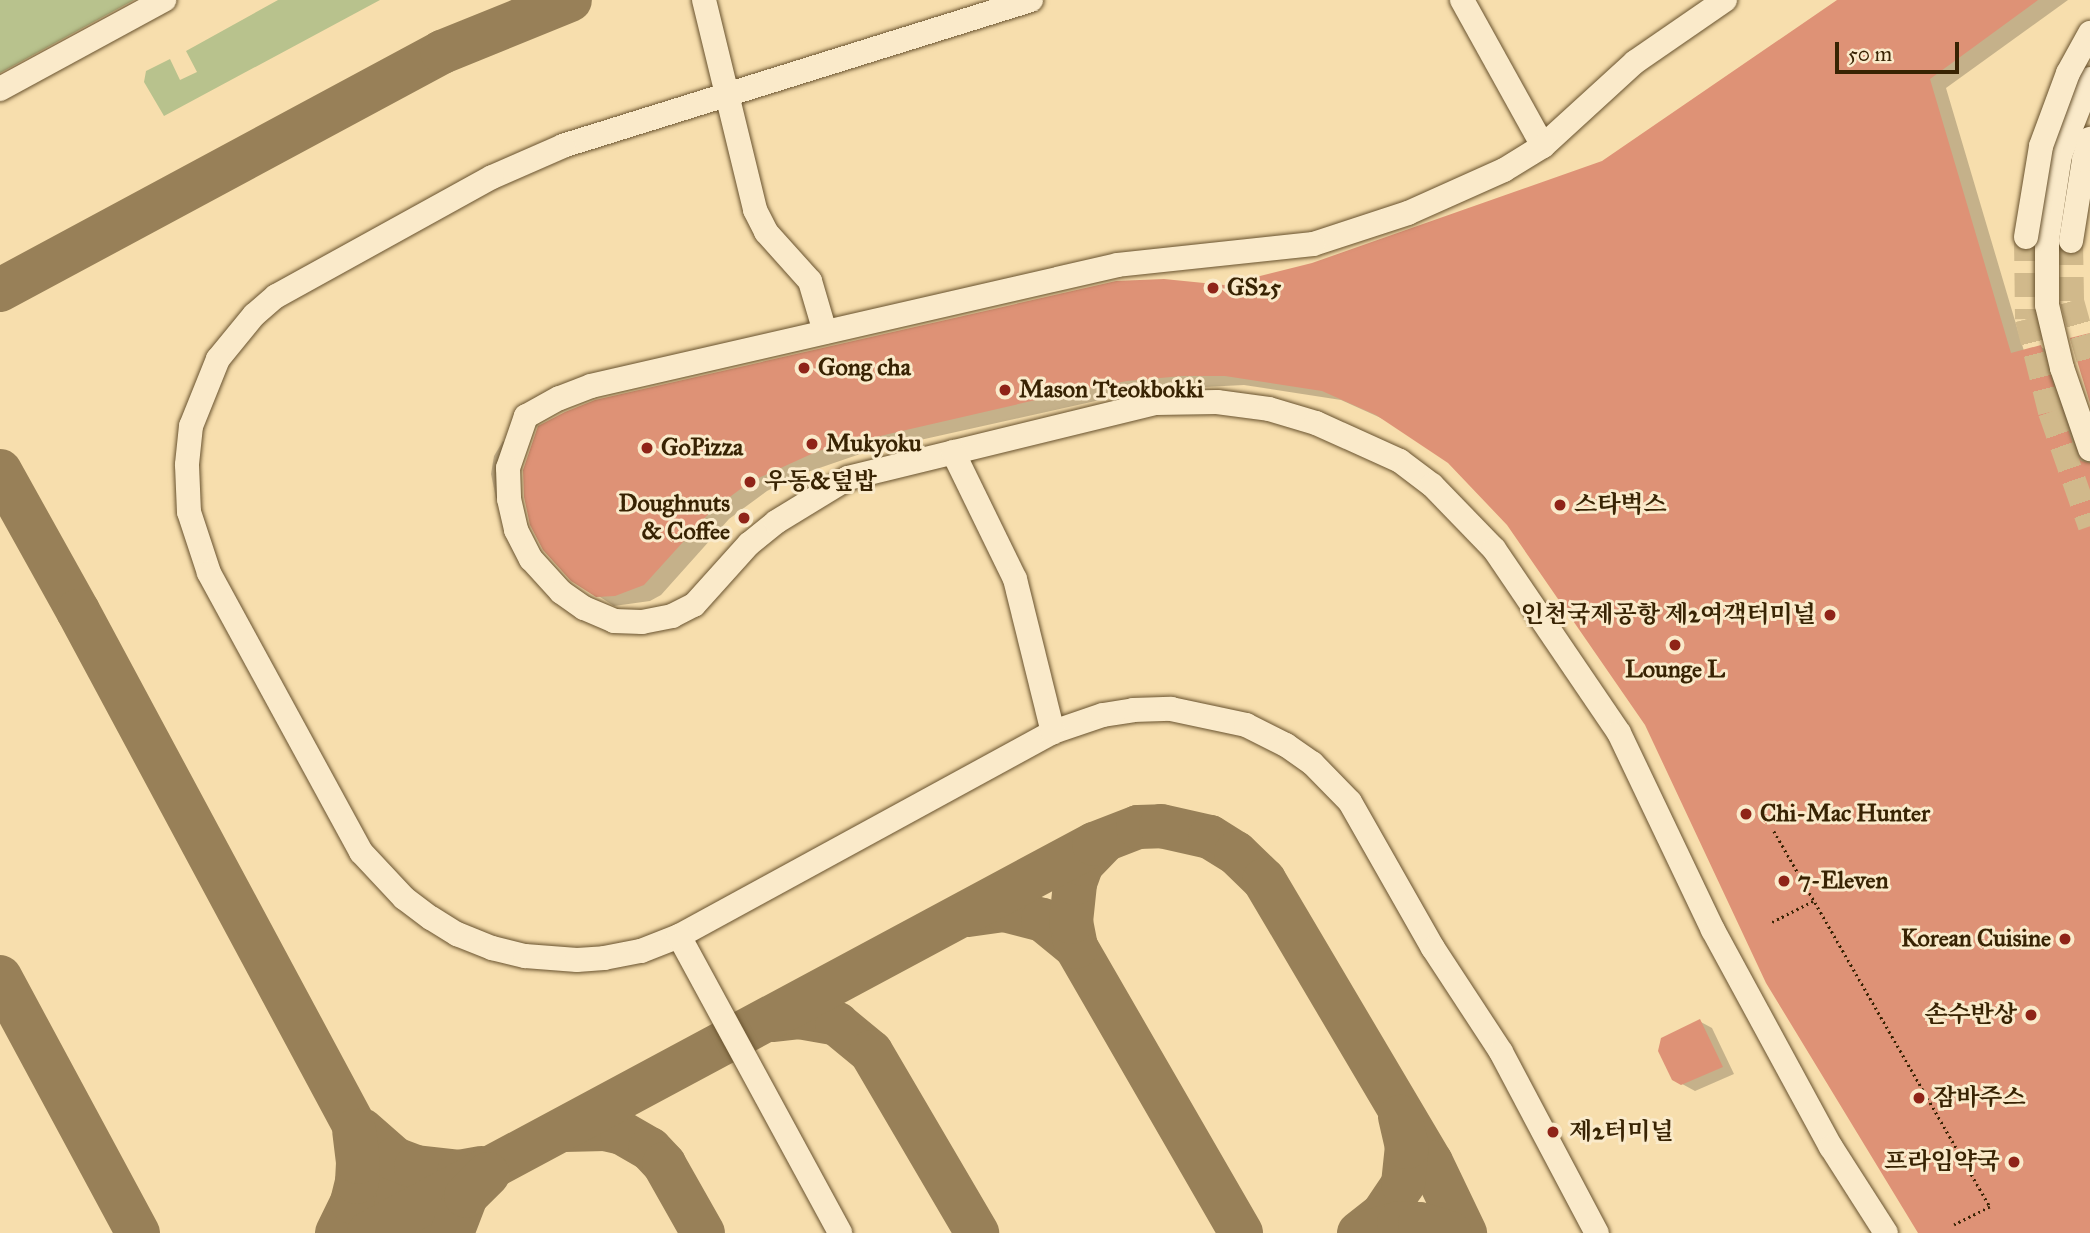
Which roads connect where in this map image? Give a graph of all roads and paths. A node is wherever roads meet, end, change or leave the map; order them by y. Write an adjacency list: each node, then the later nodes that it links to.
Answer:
1 (164, 0): 8 (lane)
2 (704, 0): 9 (lane)
3 (1031, 0): 9 (lane)
4 (1462, 0): 11 (lane)
5 (1724, 0): 11 (lane)
6 (2090, 33): 13 (lane, bridge)
7 (2090, 79): 16 (lane)
8 (0, 89)
9 (726, 95): 15 (lane); 22 (lane)
10 (2090, 139): 12 (lane)
11 (1543, 146): 15 (lane)
12 (2085, 178): 14 (lane)
13 (2026, 237)
14 (2071, 241)
15 (825, 332): 17 (lane)
16 (2090, 449)
17 (954, 452): 18 (lane); 26 (lane)
18 (1053, 732): 22 (lane); 25 (lane)
19 (1774, 831): 20 (path)
20 (1814, 900): 21 (path); 23 (path)
21 (1772, 922)
22 (680, 936): 24 (lane)
23 (1954, 1225)
24 (840, 1233)
25 (1597, 1233)
26 (1886, 1233)

